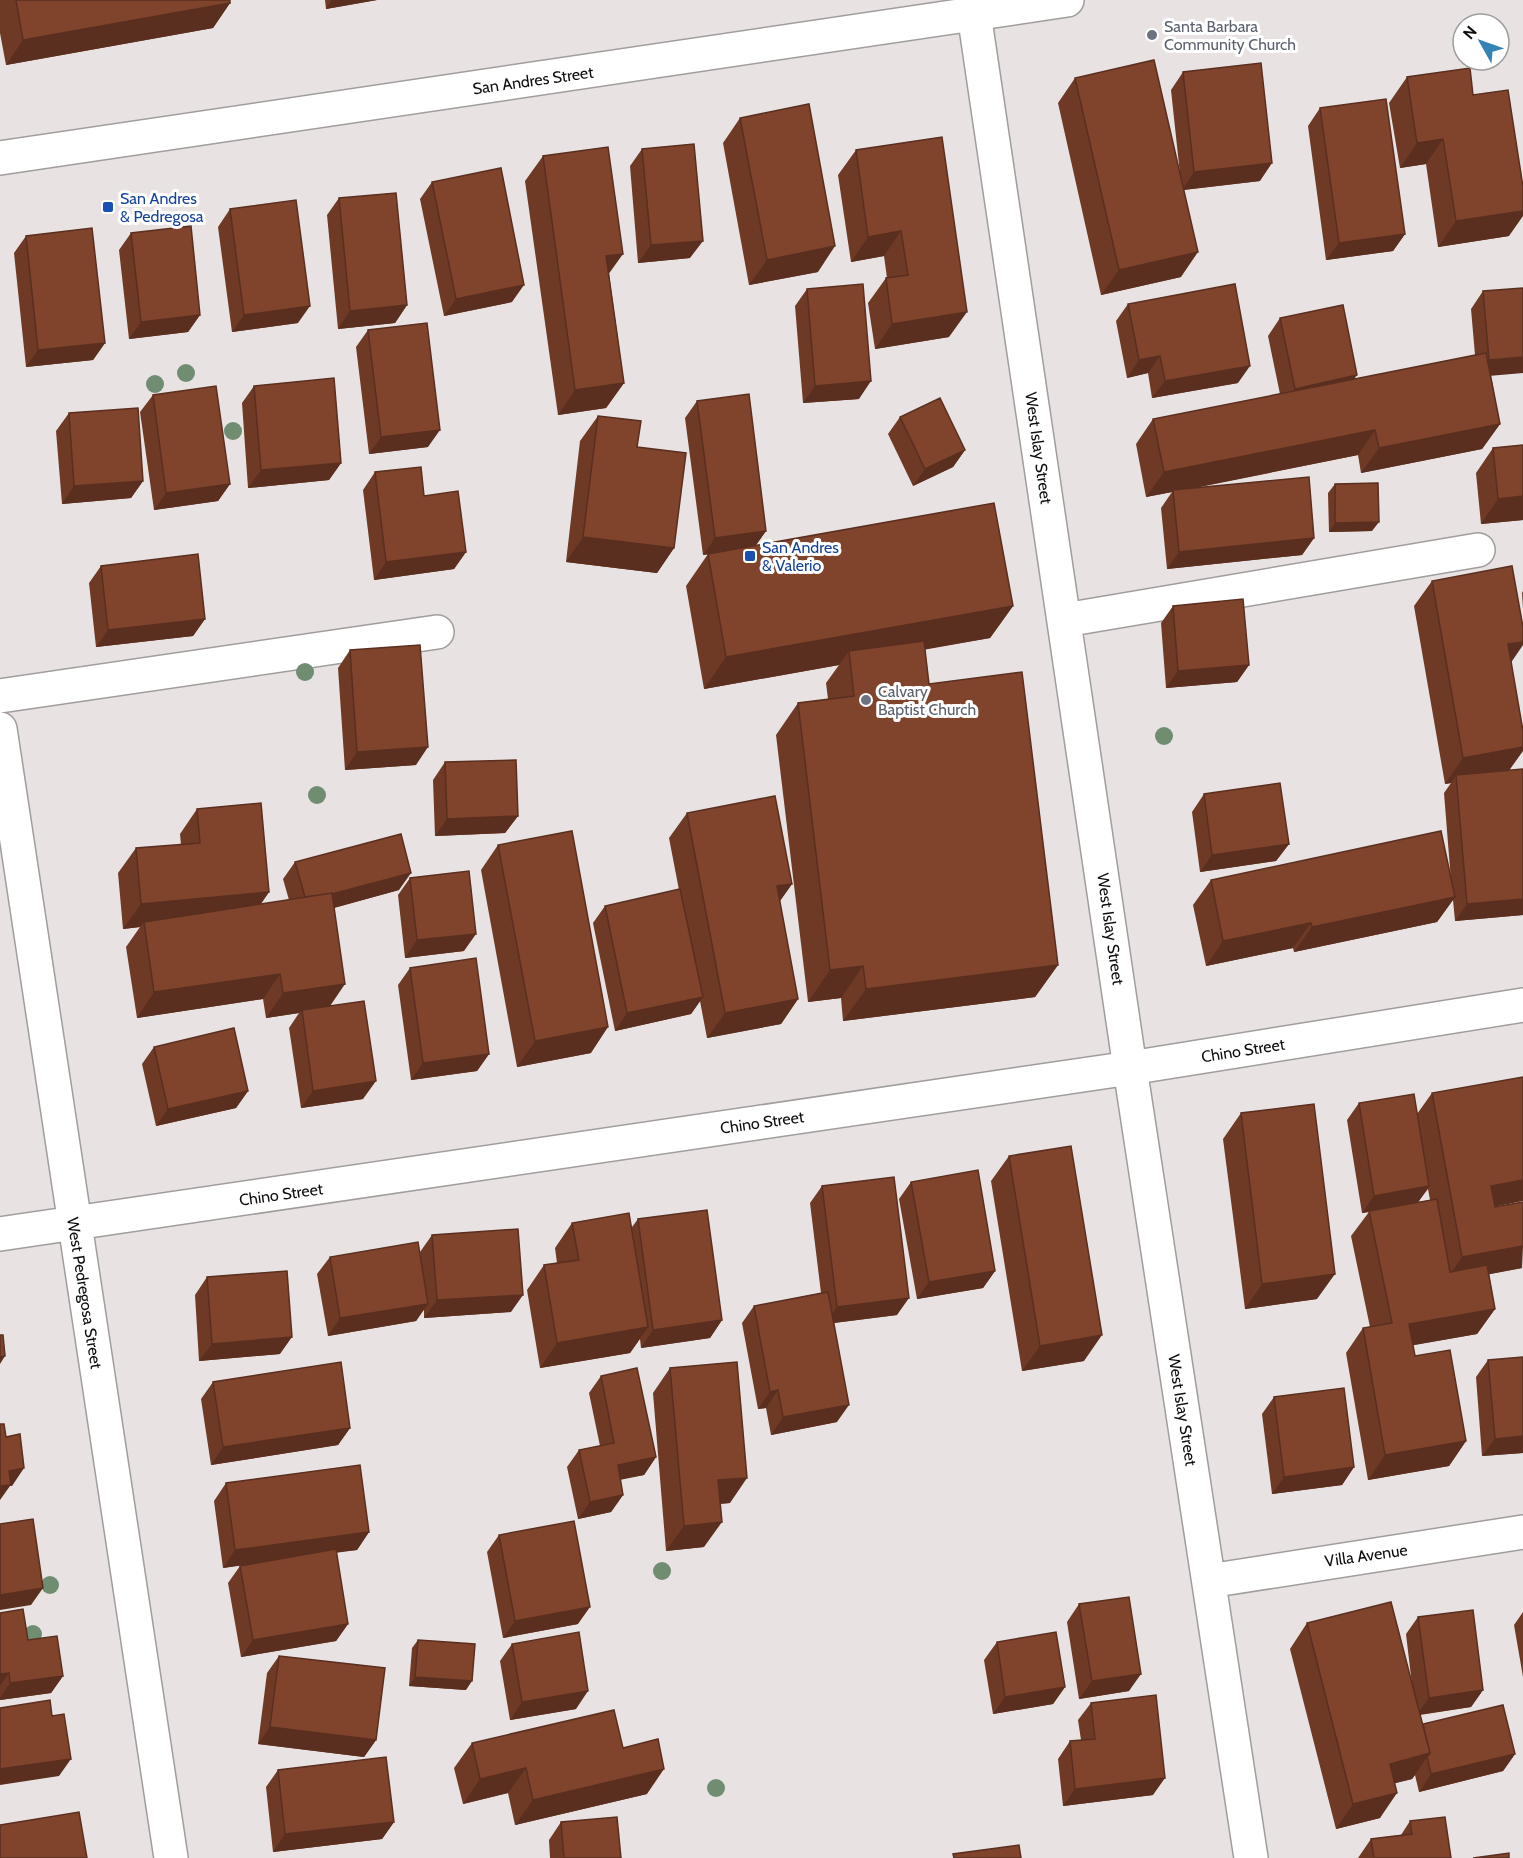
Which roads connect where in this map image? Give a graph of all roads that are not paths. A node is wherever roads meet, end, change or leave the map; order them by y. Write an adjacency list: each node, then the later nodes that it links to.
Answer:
1 (1067, 0): 2 (street, San Andres Street)
2 (973, 7): 3 (street, San Andres Street); 5 (street, West Islay Street)
3 (0, 159)
4 (1478, 550): 5 (street)
5 (1065, 620): 10 (street, West Islay Street)
6 (437, 632): 7 (street)
7 (0, 696)
8 (0, 729): 11 (street, West Pedregosa Street)
9 (1523, 1005): 10 (street, Chino Street)
10 (1130, 1068): 11 (street, Chino Street); 14 (street, West Islay Street)
11 (74, 1222): 12 (street, Chino Street); 15 (street, West Pedregosa Street)
12 (0, 1234)
13 (1523, 1532): 14 (street, Villa Avenue)
14 (1209, 1581): 16 (street, West Islay Street)
15 (171, 1858)
16 (1251, 1858)

